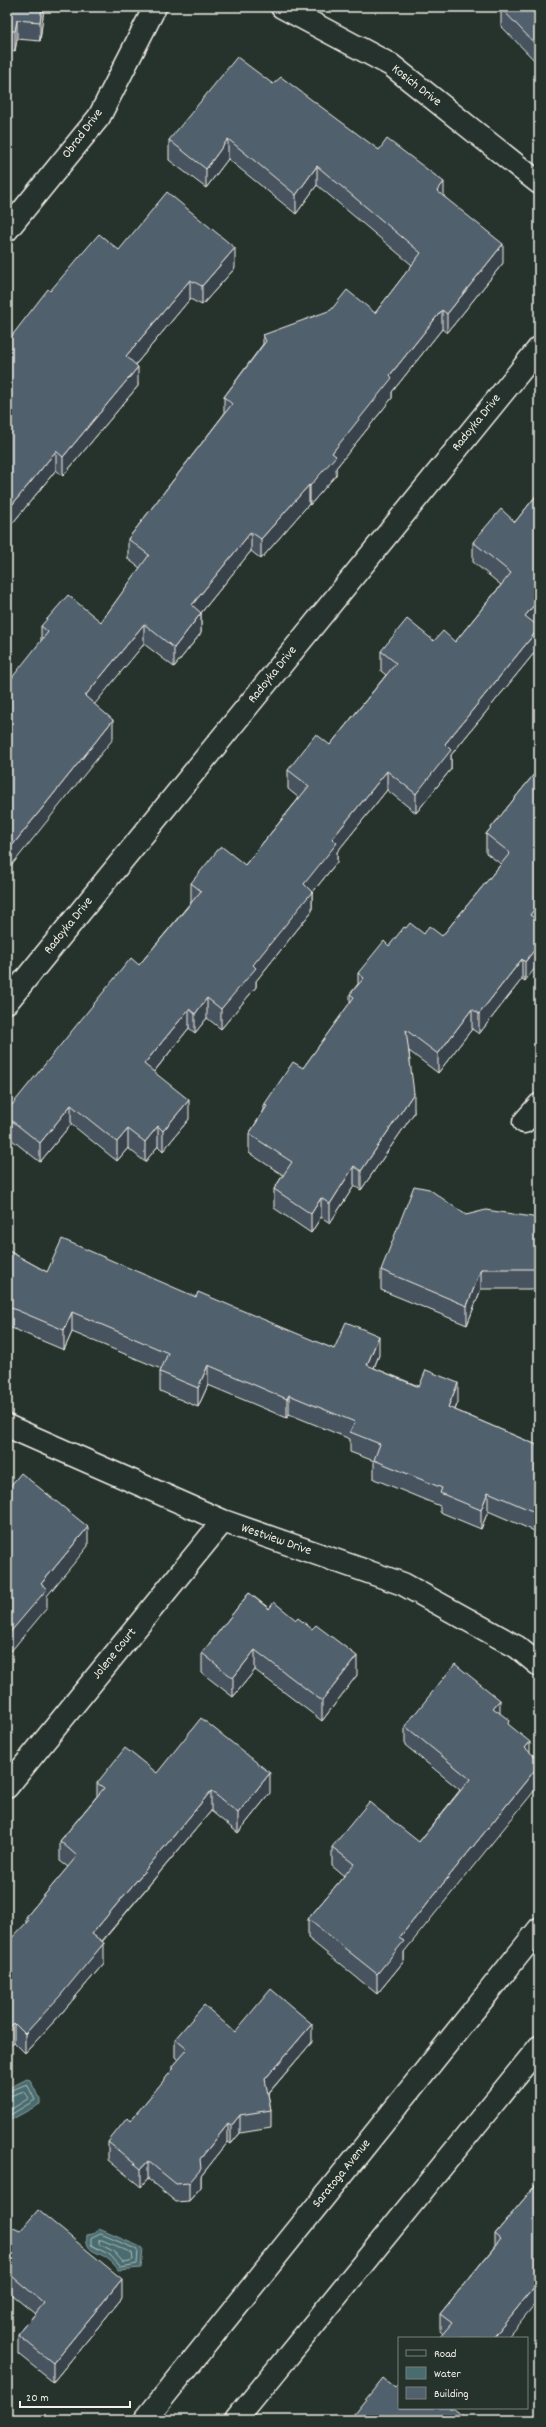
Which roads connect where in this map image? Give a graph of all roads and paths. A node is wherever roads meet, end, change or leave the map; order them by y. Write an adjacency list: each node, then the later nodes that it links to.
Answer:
1 (155, 7): 4 (main road, Obrad Drive)
2 (282, 7): 3 (main road, Kosich Drive)
3 (539, 183)
4 (7, 230)
5 (539, 348): 6 (main road, Radoyka Drive)
6 (7, 1002)
7 (539, 1105): 8 (main road)
8 (524, 1122)
9 (7, 1426): 10 (main road, Westview Drive)
10 (223, 1521): 11 (main road, Westview Drive); 12 (main road, Jolene Court)
11 (539, 1665)
12 (7, 1787)
13 (539, 1929): 15 (main road, Saratoga Avenue)
14 (539, 2046): 16 (main road)
15 (145, 2420)
16 (236, 2420)

